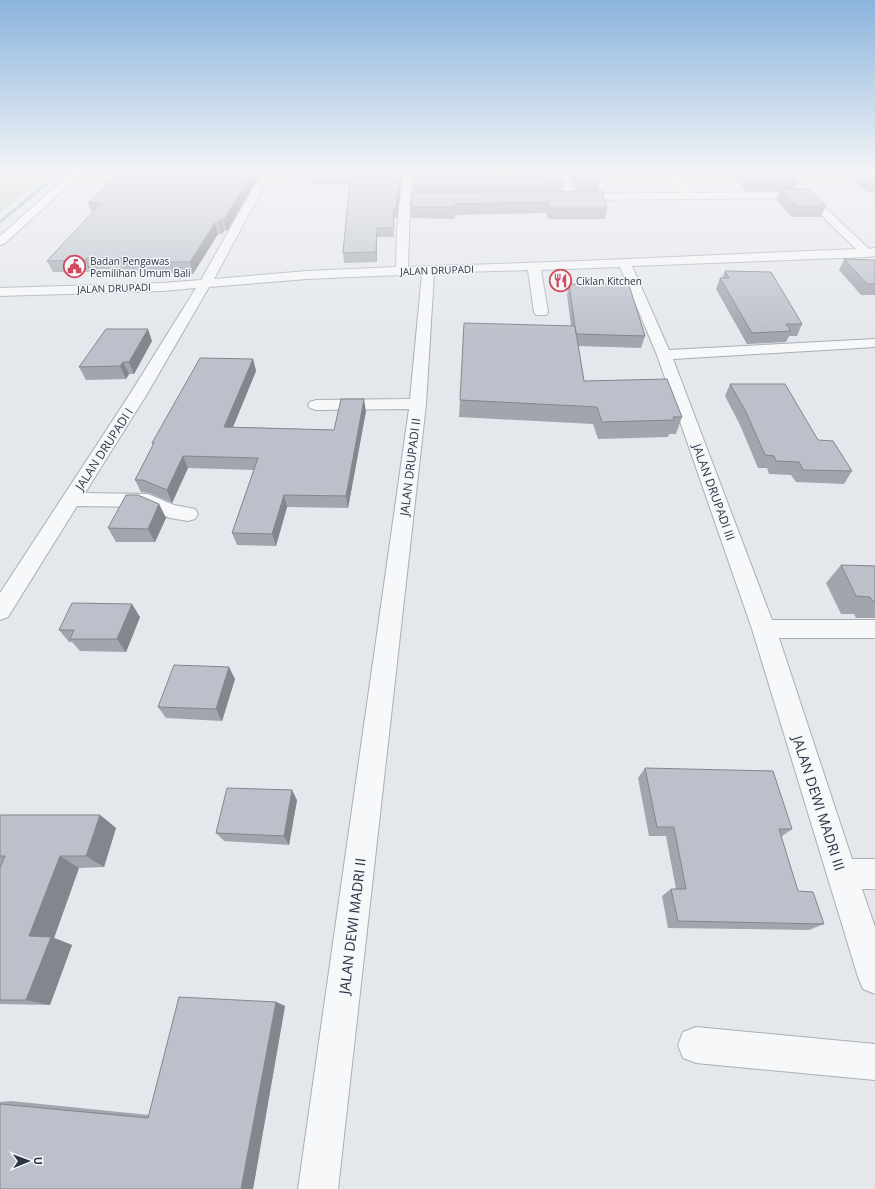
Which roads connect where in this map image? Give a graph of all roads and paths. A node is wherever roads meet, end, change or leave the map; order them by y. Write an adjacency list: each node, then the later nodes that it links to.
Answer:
1 (17, 225): 5 (main road)
2 (237, 225): 13 (street, JALAN DRUPADI I)
3 (403, 225): 11 (street)
4 (841, 225): 6 (street)
5 (0, 242)
6 (871, 252): 8 (street, JALAN DRUPADI)
7 (507, 255): 10 (street)
8 (624, 263): 9 (street, JALAN DRUPADI); 17 (street, JALAN DRUPADI III)
9 (534, 267): 10 (street, JALAN DRUPADI); 15 (street)
10 (511, 268): 12 (street, JALAN DRUPADI)
11 (402, 271): 12 (street, JALAN DRUPADI); 13 (street, JALAN DRUPADI)
12 (428, 271): 18 (street, JALAN DRUPADI II)
13 (205, 284): 14 (street, JALAN DRUPADI); 20 (street, JALAN DRUPADI I)
14 (0, 292)
15 (541, 312)
16 (875, 343): 17 (street)
17 (664, 355): 23 (street, JALAN DRUPADI III)
18 (418, 404): 19 (street); 25 (street, JALAN DRUPADI II)
19 (316, 405)
20 (72, 499): 21 (street); 22 (street, JALAN DRUPADI I)
21 (188, 514)
22 (0, 611)
23 (764, 629): 24 (street); 26 (street, JALAN DEWI MADRI III)
24 (875, 629)
25 (385, 662): 31 (street, JALAN DEWI MADRI II)
26 (842, 874): 27 (street); 28 (street, JALAN DEWI MADRI III)
27 (875, 874)
28 (875, 977)
29 (696, 1045): 30 (street)
30 (875, 1062)
31 (318, 1189)

